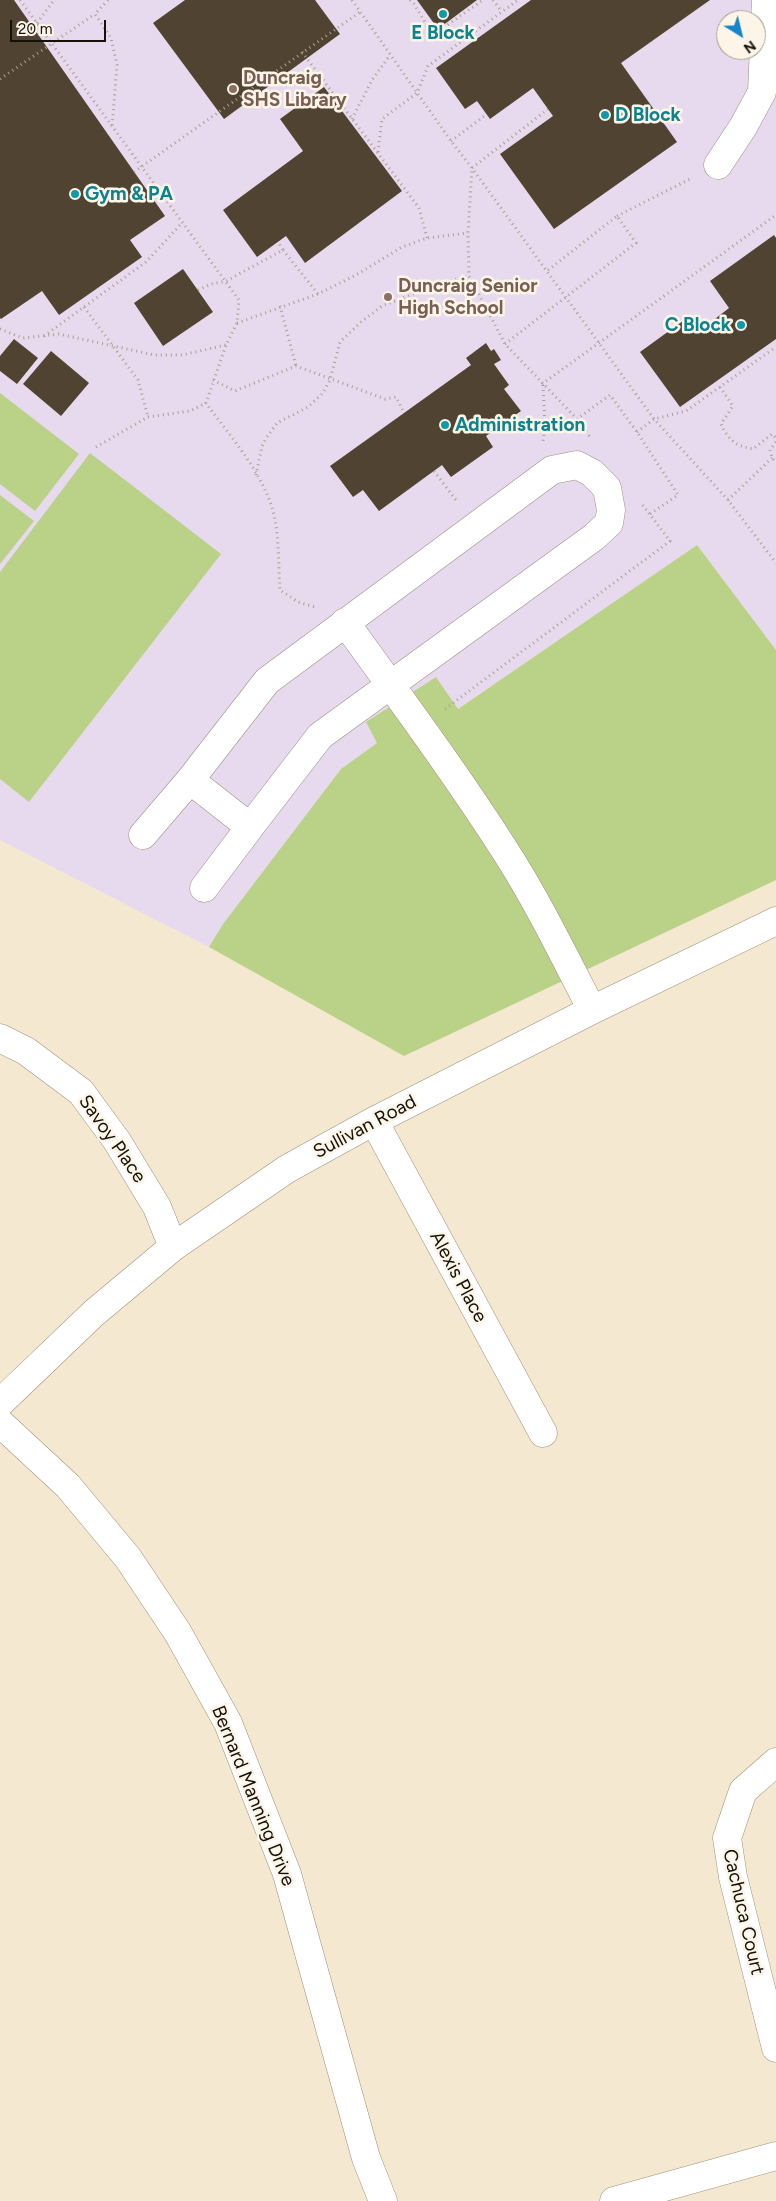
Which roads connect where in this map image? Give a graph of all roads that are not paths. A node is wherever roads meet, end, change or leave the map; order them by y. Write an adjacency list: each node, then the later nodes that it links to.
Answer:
1 (766, 0): 2 (street)
2 (718, 165)
3 (344, 622): 4 (street); 4 (street); 5 (street)
4 (390, 684): 6 (street); 10 (street)
5 (190, 780): 6 (street); 7 (street)
6 (250, 827): 8 (street)
7 (143, 835)
8 (204, 888)
9 (776, 921): 10 (street, Sullivan Road)
10 (592, 1010): 12 (street, Sullivan Road)
11 (0, 1038): 13 (street, Savoy Place)
12 (374, 1121): 13 (street, Sullivan Road); 16 (street, Alexis Place)
13 (173, 1247): 14 (street, Sullivan Road)
14 (0, 1403)
15 (0, 1423): 20 (street, Bernard Manning Drive)
16 (542, 1433)
17 (776, 1762): 18 (street, Cachuca Court)
18 (776, 2048)
19 (776, 2156): 21 (street)
20 (382, 2201)
21 (614, 2201)

